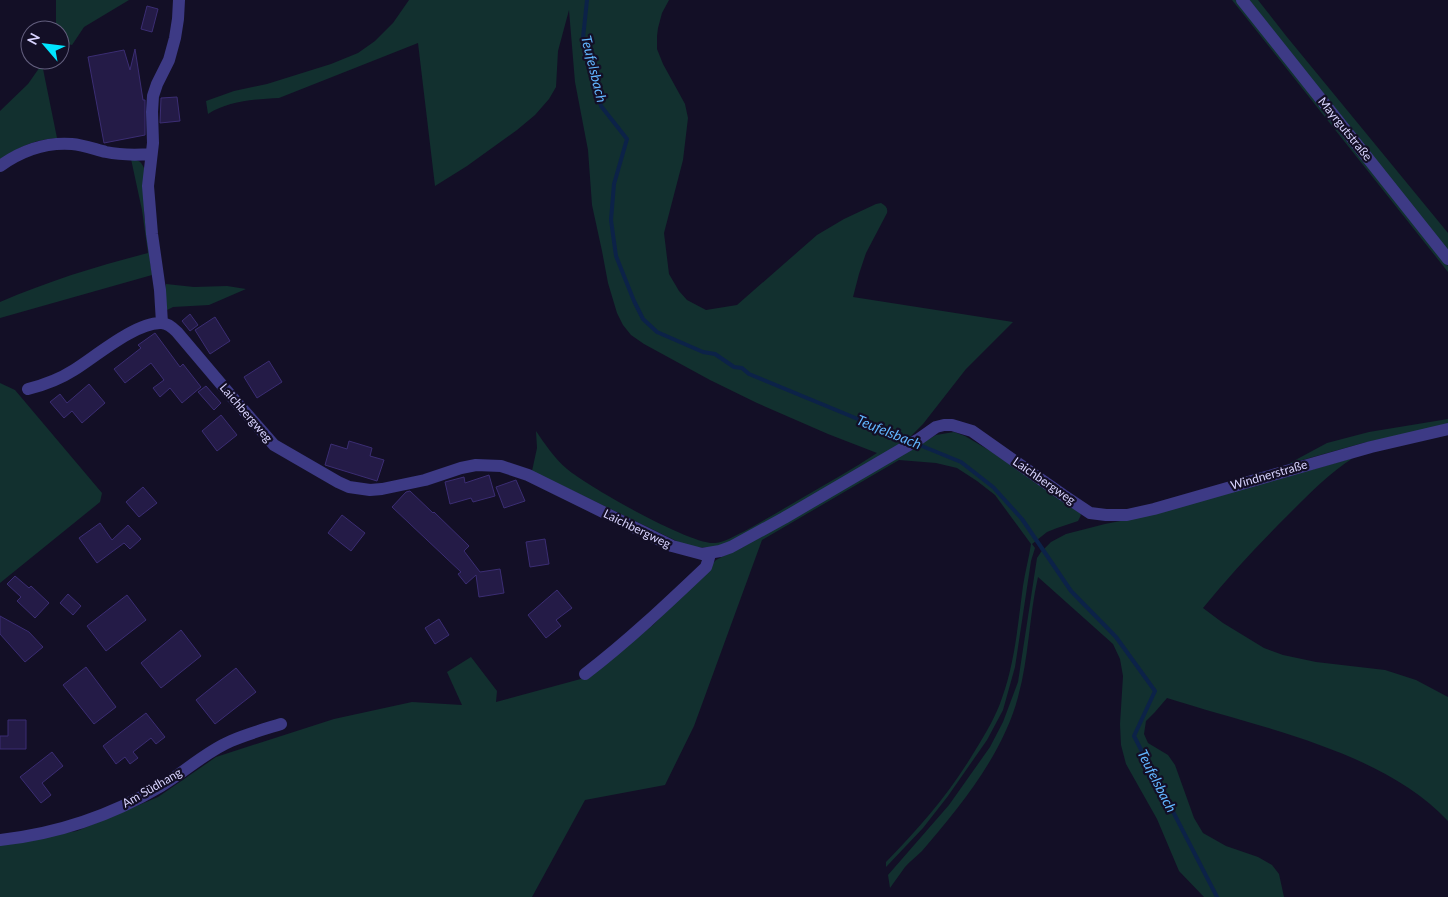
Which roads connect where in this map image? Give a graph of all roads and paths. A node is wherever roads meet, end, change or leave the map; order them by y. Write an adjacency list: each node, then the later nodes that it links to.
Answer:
1 (179, 0): 3 (street)
2 (1242, 0): 5 (street, Mayrgutstraße)
3 (152, 154): 4 (street); 6 (street)
4 (0, 166)
5 (1448, 259)
6 (162, 323): 7 (street); 10 (street, Laichbergweg)
7 (28, 389)
8 (1448, 429): 9 (street, Windnerstraße)
9 (1090, 513): 10 (street, Laichbergweg)
10 (710, 554): 11 (street)
11 (585, 674)
12 (281, 724): 13 (street, Am Südhang)
13 (0, 840)

